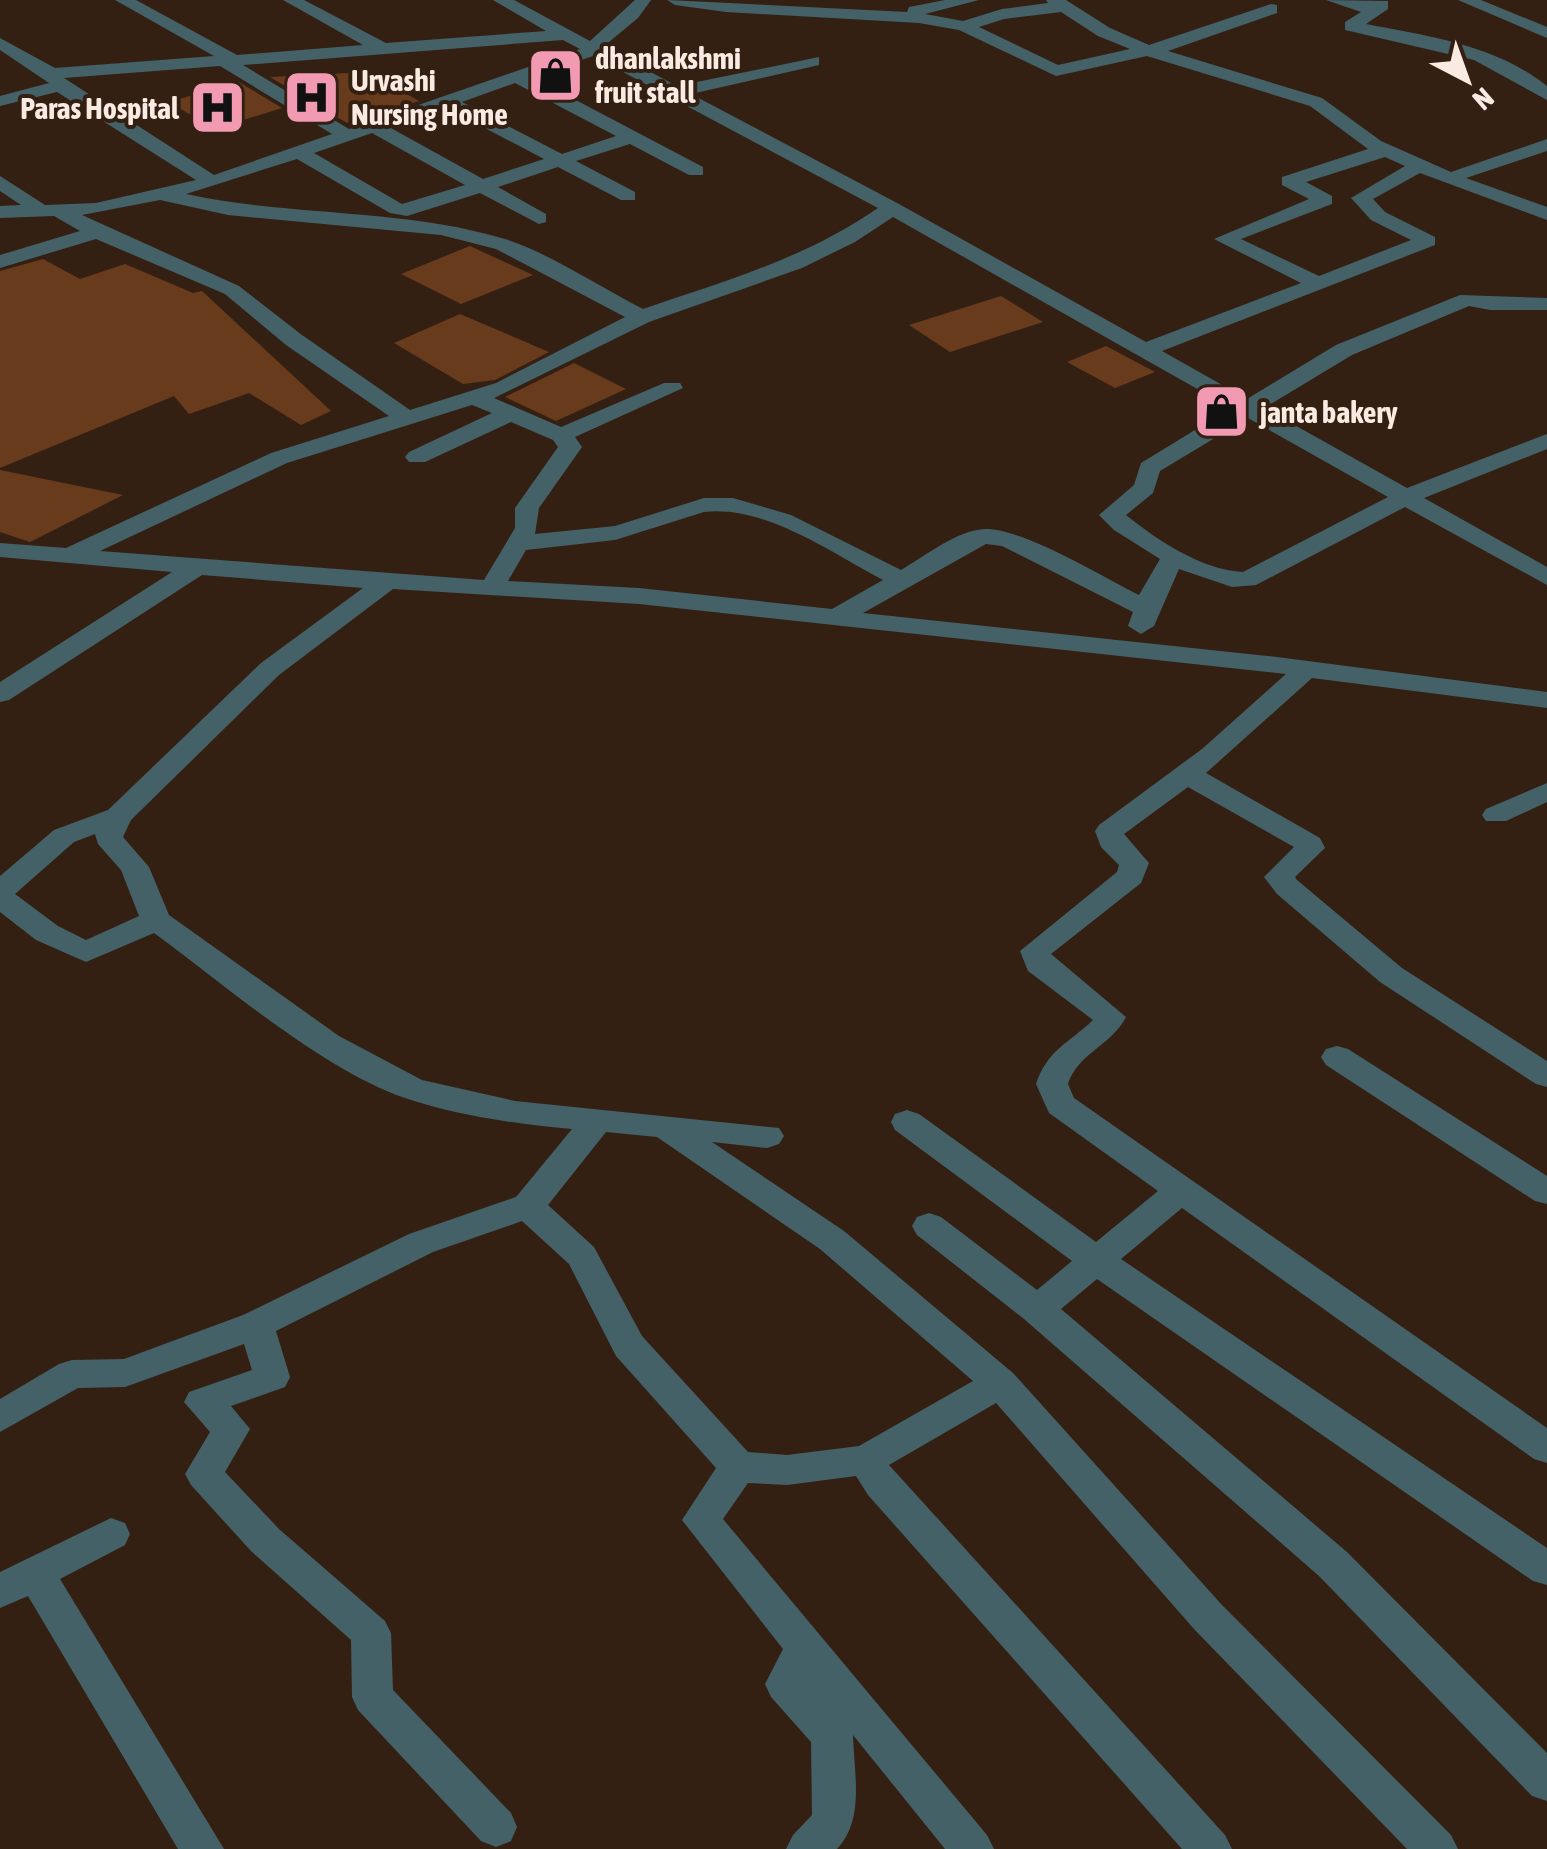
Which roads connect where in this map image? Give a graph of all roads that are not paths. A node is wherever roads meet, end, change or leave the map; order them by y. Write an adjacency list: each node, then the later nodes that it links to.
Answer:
1 (123, 0): 23 (street)
2 (291, 0): 20 (street)
3 (501, 0): 18 (street)
4 (643, 0): 21 (street)
5 (675, 0): 14 (street)
6 (818, 0): 14 (street)
7 (971, 0): 15 (street)
8 (1334, 0): 11 (street)
9 (1466, 0): 17 (street)
10 (1060, 3): 16 (street); 22 (street)
11 (1372, 5): 28 (street)
12 (861, 8): 14 (street); 15 (street)
13 (1271, 8): 22 (street)
14 (839, 14)
15 (890, 16): 16 (street)
16 (964, 26): 22 (street)
17 (1547, 33)
18 (562, 35): 20 (street); 21 (street)
19 (0, 43): 26 (street)
20 (384, 49): 23 (street)
21 (591, 51): 25 (street); 27 (street)
22 (1148, 51): 35 (street)
23 (229, 60): 26 (street); 32 (street)
24 (813, 61): 27 (street)
25 (519, 78): 30 (street); 33 (street)
26 (56, 80): 29 (street); 42 (street)
27 (672, 93): 46 (street)
28 (1547, 95)
29 (0, 101)
30 (449, 102): 31 (street); 37 (street)
31 (374, 126): 32 (street); 43 (street)
32 (346, 135): 36 (street)
33 (632, 137): 37 (street); 39 (street)
34 (1547, 146): 40 (street)
35 (1386, 150): 38 (street); 53 (street)
36 (297, 151): 42 (street); 43 (street)
37 (560, 160): 43 (street); 45 (street)
38 (1420, 165): 40 (street); 53 (street)
39 (696, 172)
40 (1453, 180): 49 (street)
41 (0, 182): 48 (street)
42 (212, 182): 44 (street)
43 (481, 186): 50 (street)
44 (163, 195): 48 (street); 55 (street)
45 (628, 196)
46 (892, 208): 55 (street); 56 (street)
47 (0, 212): 48 (street)
48 (52, 212): 51 (street)
49 (1547, 214)
50 (539, 218)
51 (97, 232): 52 (street); 61 (street)
52 (0, 262)
53 (1318, 283): 56 (street)
54 (1547, 304): 59 (street)
55 (641, 317): 58 (street)
56 (1146, 350): 59 (street)
57 (672, 388): 62 (street)
58 (475, 398): 60 (street); 61 (street)
59 (1249, 410): 65 (street); 69 (street)
60 (511, 412): 62 (street); 64 (street)
61 (404, 418): 68 (street)
62 (561, 435): 66 (street)
63 (1547, 441): 65 (street)
64 (418, 457)
65 (1406, 497): 69 (street); 71 (street)
66 (518, 543): 72 (street); 74 (street)
67 (0, 550): 68 (street)
68 (70, 556): 70 (street)
69 (1174, 557): 75 (street)
70 (197, 567): 73 (street); 79 (street)
71 (1547, 577)
72 (902, 580): 75 (street); 76 (street)
73 (387, 582): 74 (street); 84 (street)
74 (491, 588): 76 (street)
75 (1147, 610): 77 (street)
76 (835, 618): 77 (street)
77 (1132, 650): 78 (street)
78 (1306, 669): 80 (street); 81 (street)
79 (0, 694)
80 (1547, 700)
81 (1188, 775): 88 (street); 93 (street)
82 (1547, 791): 83 (street)
83 (1496, 815)
84 (118, 816): 85 (street); 86 (street)
85 (0, 894): 86 (street)
86 (156, 920): 89 (street)
87 (1336, 1057): 94 (street)
88 (1547, 1076)
89 (598, 1120): 91 (street); 95 (street)
90 (907, 1122): 97 (street)
91 (664, 1126): 92 (street); 100 (street)
92 (767, 1136)
93 (1179, 1192): 97 (street); 102 (street)
94 (1547, 1192)
95 (528, 1206): 99 (street); 104 (street)
96 (930, 1226): 98 (street)
97 (1096, 1260): 98 (street); 106 (street)
98 (1037, 1309): 109 (street)
99 (256, 1325): 101 (street); 110 (street)
100 (1000, 1383): 103 (street); 115 (street)
101 (0, 1417)
102 (1547, 1448)
103 (866, 1460): 104 (street); 114 (street)
104 (738, 1467): 108 (street)
105 (111, 1534): 107 (street)
106 (1547, 1569)
107 (18, 1582): 111 (street)
108 (805, 1646): 112 (street); 113 (street)
109 (1547, 1782)
110 (496, 1827)
111 (202, 1849)
112 (808, 1849)
113 (972, 1849)
114 (1210, 1849)
115 (1436, 1849)

